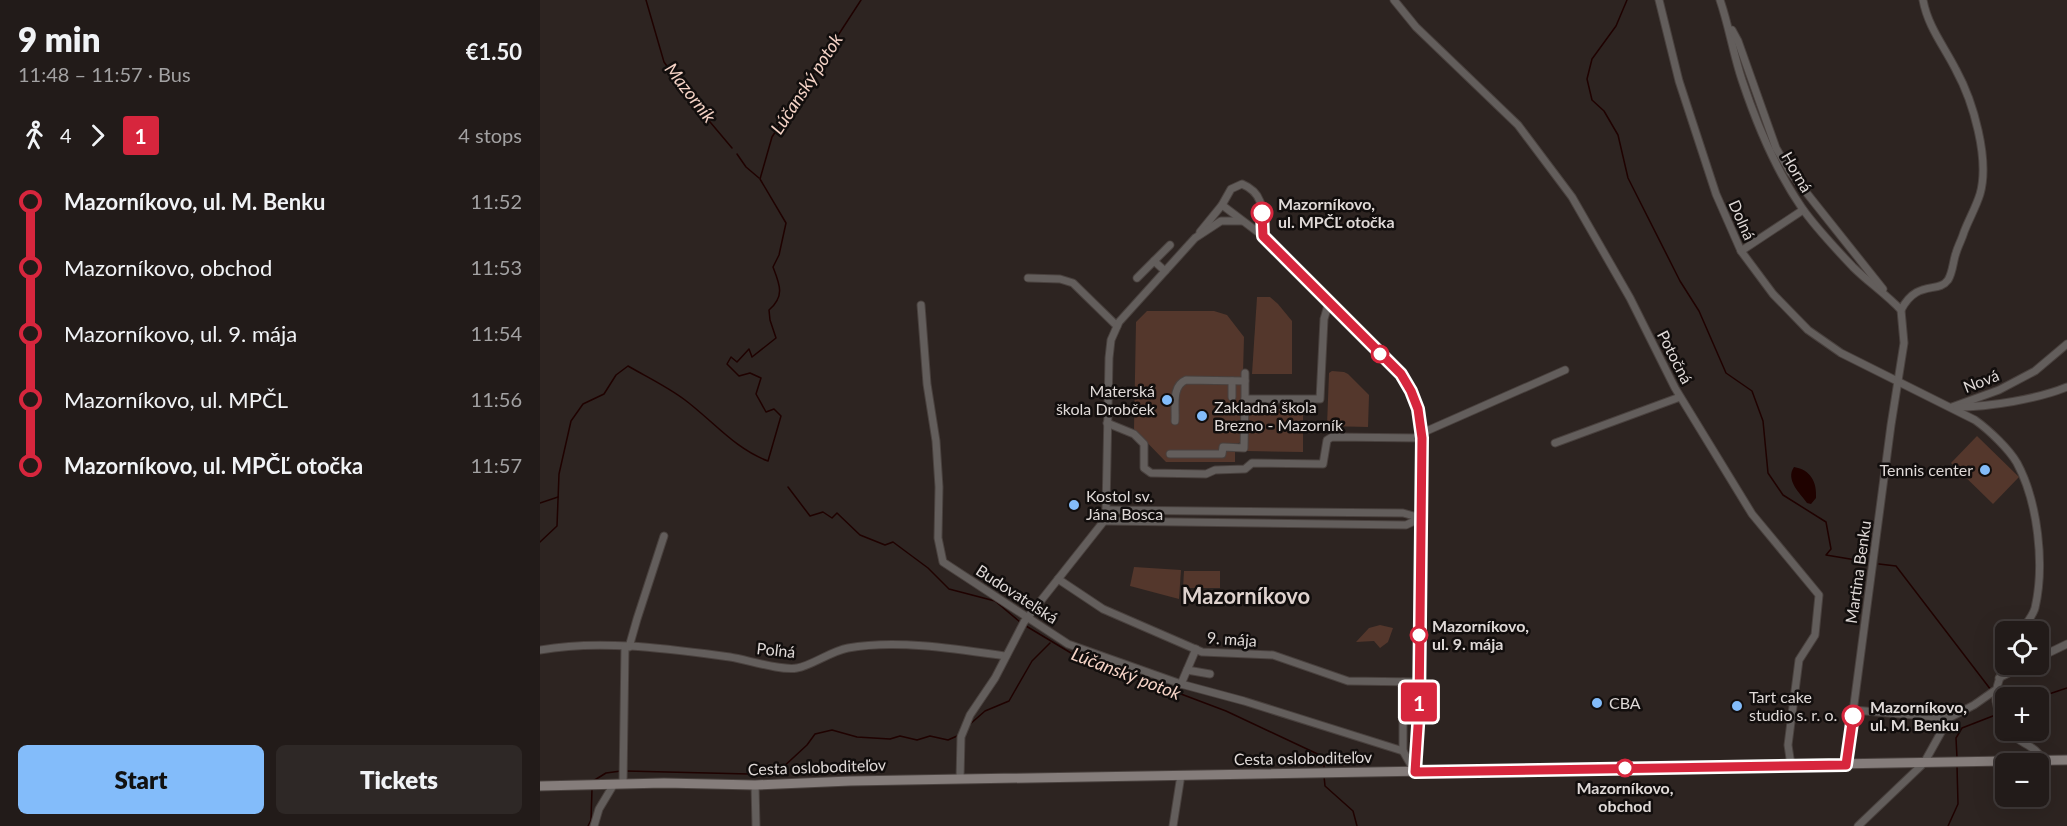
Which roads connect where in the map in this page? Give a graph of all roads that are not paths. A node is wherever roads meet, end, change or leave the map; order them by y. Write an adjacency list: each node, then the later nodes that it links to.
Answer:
1 (1394, 0): 30 (street, Potočná)
2 (1659, 0): 12 (street, Dolná)
3 (1720, 0): 5 (street, Horná)
4 (1923, 0): 20 (street)
5 (1729, 25): 7 (street, Horná); 17 (street, Horná)
6 (1222, 205): 8 (street); 9 (street); 10 (street)
7 (1803, 210): 12 (street); 17 (street, Horná)
8 (1242, 222): 9 (street); 10 (street)
9 (1263, 236): 18 (street)
10 (1195, 238): 14 (street)
11 (1170, 245): 13 (street)
12 (1741, 251): 27 (street, Dolná)
13 (1154, 261): 14 (street); 15 (street)
14 (1165, 271): 21 (street)
15 (1137, 278)
16 (1028, 279): 21 (street)
17 (1893, 301): 20 (street, Horná)
18 (1329, 302): 31 (street); 35 (street)
19 (921, 305): 44 (street, Budovateľská)
20 (1900, 310): 27 (street)
21 (1117, 327): 34 (street)
22 (2067, 344): 32 (street, Nová)
23 (1565, 370): 35 (street)
24 (1245, 372): 26 (street)
25 (1232, 381): 26 (street); 29 (street); 33 (street)
26 (1245, 381): 31 (street)
27 (1898, 382): 32 (street, Nová); 61 (street, Martina Benku)
28 (2067, 387): 32 (street)
29 (1232, 397)
30 (1680, 397): 36 (street); 70 (street, Potočná)
31 (1245, 399): 37 (street)
32 (1952, 407): 43 (street)
33 (1175, 421)
34 (1107, 423): 35 (street); 38 (street)
35 (1422, 436): 39 (street)
36 (1555, 443)
37 (1170, 454)
38 (1106, 510): 39 (street); 40 (street)
39 (1420, 518): 40 (street); 57 (street)
40 (1104, 521): 42 (street)
41 (664, 536): 46 (street)
42 (1058, 579): 44 (street); 48 (street, 9. mája)
43 (2027, 621)
44 (1024, 623): 50 (street); 58 (street, Budovateľská)
45 (2067, 644): 49 (street)
46 (627, 647): 47 (street, Poľná); 50 (street, Poľná); 75 (street)
47 (540, 650)
48 (1196, 650): 51 (street); 56 (street, 9. mája)
49 (2049, 653)
50 (1006, 656): 74 (street)
51 (1187, 669): 52 (street); 58 (street)
52 (1210, 674)
53 (2000, 675): 55 (street)
54 (2005, 675): 55 (street)
55 (1999, 678): 59 (street)
56 (1402, 682): 57 (street, 9. mája); 64 (street)
57 (1418, 682): 72 (street)
58 (1180, 684): 64 (street, Budovateľská)
59 (1994, 691): 60 (street); 62 (street)
60 (1995, 697)
61 (1853, 710): 62 (street); 71 (street, Martina Benku)
62 (1949, 718): 69 (street)
63 (2021, 741): 65 (street)
64 (1403, 751): 72 (street)
65 (2040, 753)
66 (2067, 760): 67 (main road, Cesta osloboditeľov)
67 (2049, 761)
68 (1995, 762): 69 (main road, Cesta osloboditeľov)
69 (1924, 763): 71 (main road, Cesta osloboditeľov); 81 (street)
70 (1791, 765): 71 (main road, Cesta osloboditeľov); 72 (main road, Cesta osloboditeľov)
71 (1846, 765)
72 (1415, 772): 73 (main road, Cesta osloboditeľov)
73 (1181, 775): 74 (main road, Cesta osloboditeľov); 80 (street)
74 (960, 779): 76 (main road, Cesta osloboditeľov)
75 (618, 784): 76 (main road, Cesta osloboditeľov); 77 (main road, Cesta osloboditeľov); 78 (street)
76 (755, 785): 79 (street)
77 (540, 786)
78 (594, 826)
79 (756, 826)
80 (1173, 826)
81 (1858, 826)

